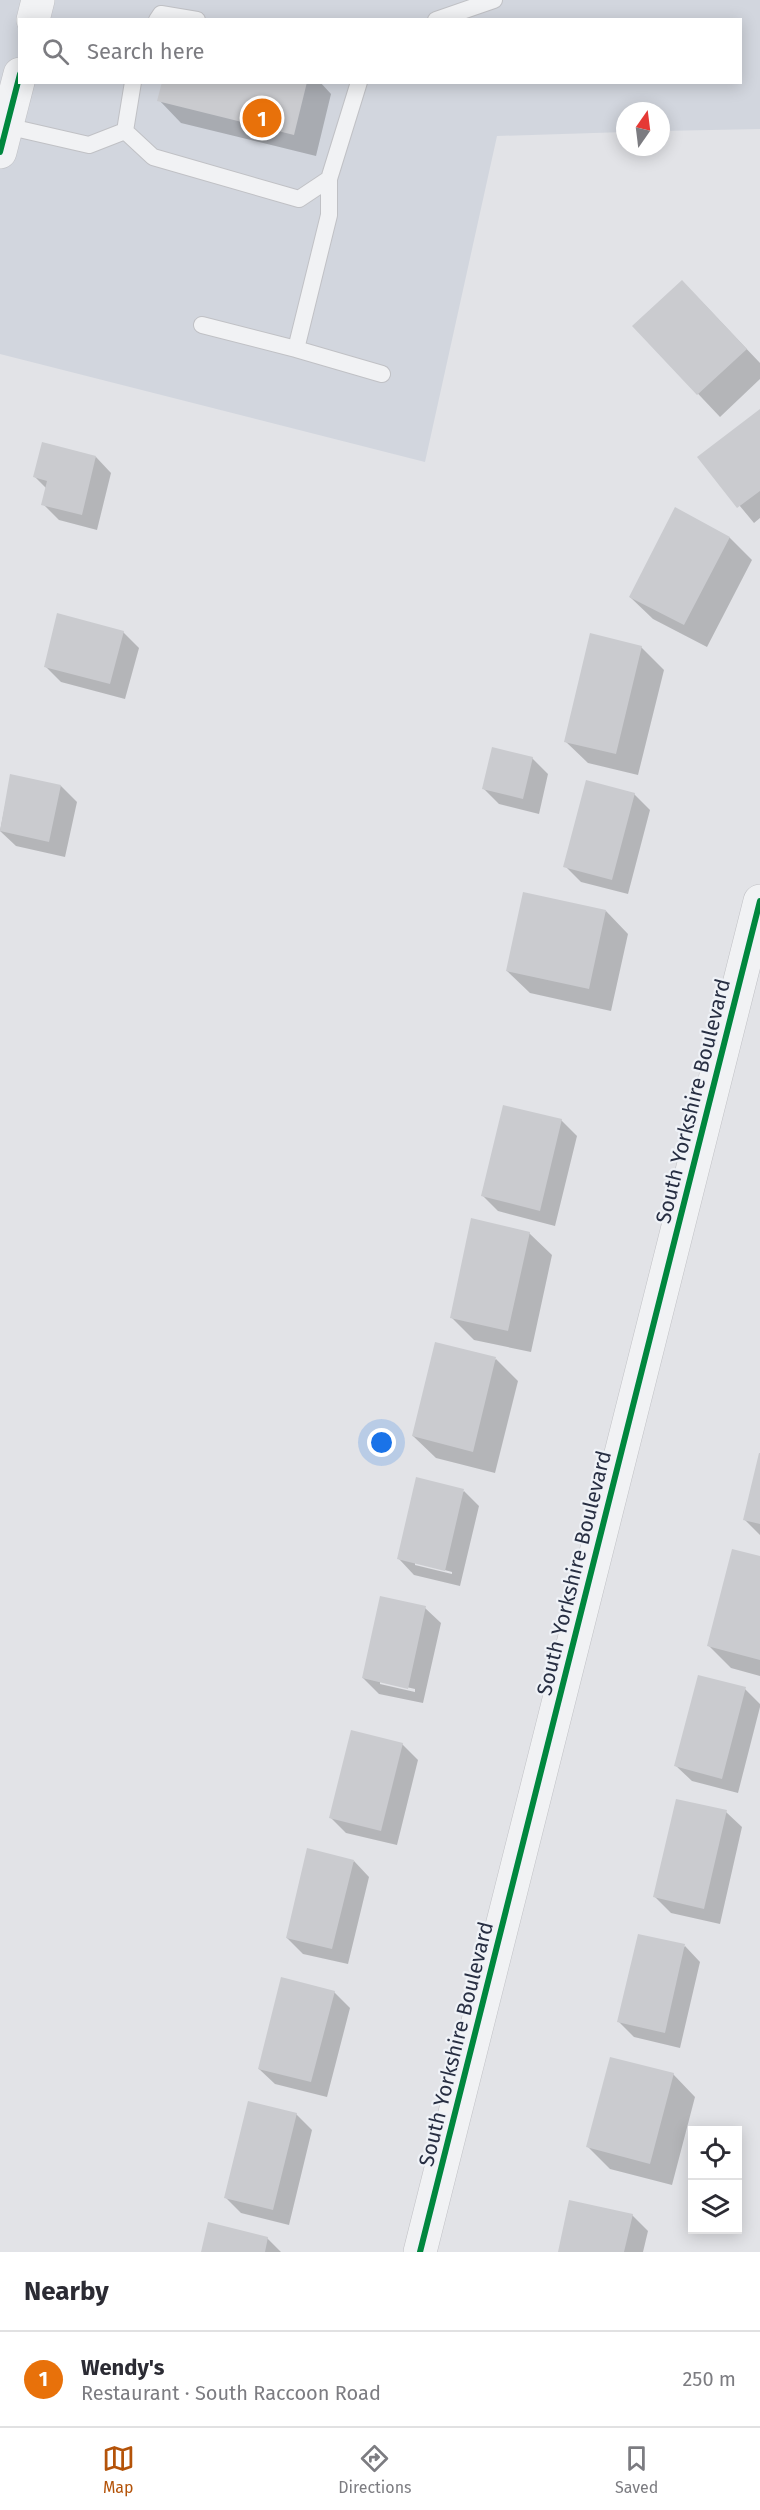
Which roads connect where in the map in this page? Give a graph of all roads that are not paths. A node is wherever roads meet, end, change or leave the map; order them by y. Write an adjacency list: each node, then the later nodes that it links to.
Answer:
1 (38, 0): 3 (street)
2 (494, 0): 6 (lane)
3 (34, 18)
4 (158, 18): 5 (lane)
5 (185, 18)
6 (442, 18)
7 (18, 82): 11 (street)
8 (133, 84): 10 (lane)
9 (358, 84): 12 (lane)
10 (126, 131): 11 (lane); 12 (lane)
11 (3, 139)
12 (329, 179): 14 (lane)
13 (202, 325): 14 (lane)
14 (296, 349): 15 (lane)
15 (382, 374)
16 (760, 901): 17 (street, South Yorkshire Boulevard)
17 (420, 2252)

